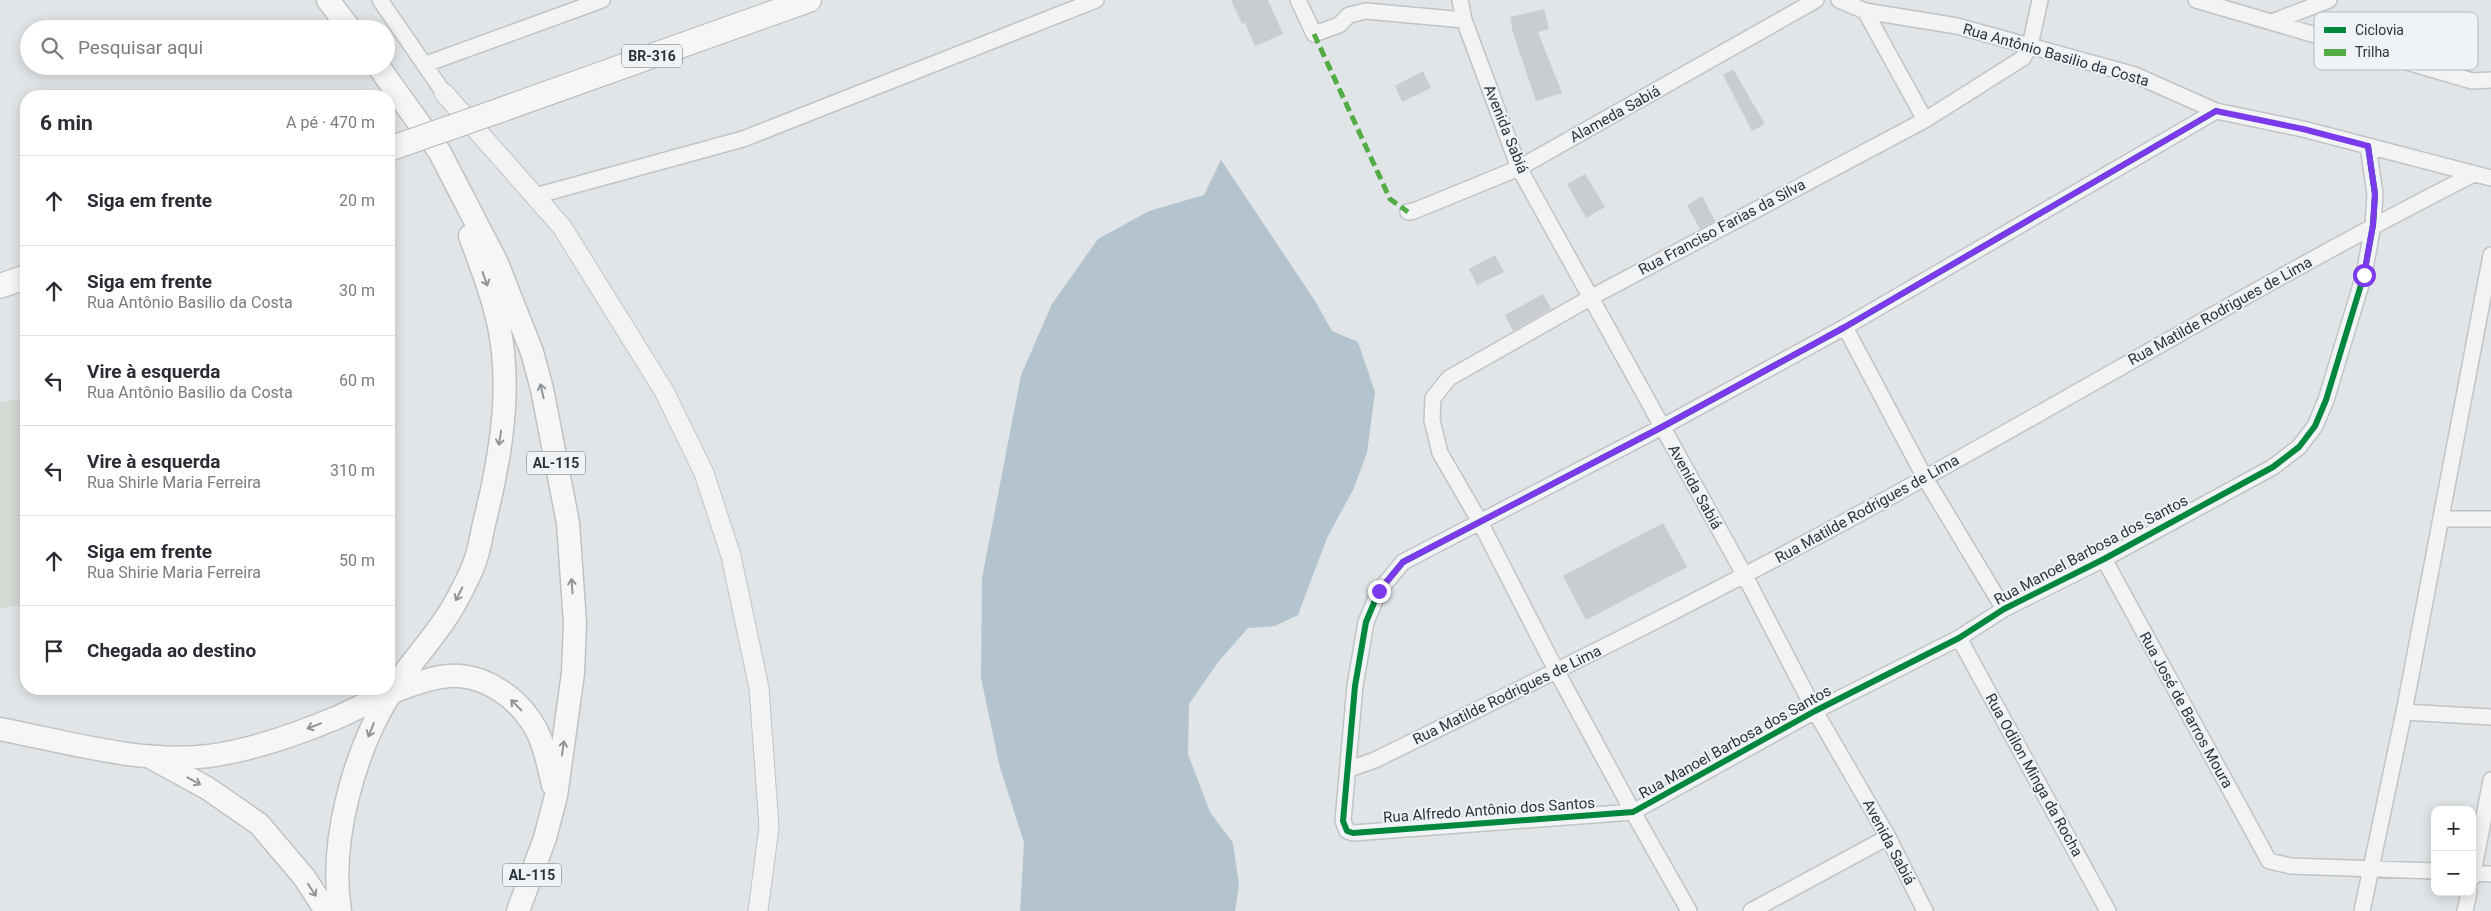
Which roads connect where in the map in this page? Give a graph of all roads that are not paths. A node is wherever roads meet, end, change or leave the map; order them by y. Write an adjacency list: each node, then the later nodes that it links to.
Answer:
1 (328, 0): 14 (main road)
2 (380, 0): 15 (street)
3 (602, 0): 21 (street)
4 (809, 0): 30 (highway, BR-316, bridge)
5 (1096, 0): 36 (street)
6 (1298, 0): 16 (street)
7 (1460, 0): 16 (street, Avenida Sabiá)
8 (1816, 0): 33 (street, Alameda Sabiá)
9 (1839, 0): 13 (street, Rua Antônio Basilio da Costa)
10 (2040, 0): 20 (street)
11 (2196, 0): 18 (street)
12 (2329, 0): 18 (street)
13 (1865, 11): 20 (street, Rua Antônio Basilio da Costa); 29 (street)
14 (343, 20)
15 (394, 20)
16 (1464, 20): 33 (street, Avenida Sabiá)
17 (395, 21): 21 (street)
18 (2272, 22): 19 (street)
19 (2314, 34)
20 (2030, 46): 28 (street, Rua Antônio Basilio da Costa); 29 (street, Rua Franciso Farias da Silva)
21 (426, 64): 27 (street)
22 (2435, 70): 24 (street)
23 (384, 75): 26 (main road)
24 (2491, 80)
25 (395, 90): 32 (main road)
26 (395, 90)
27 (444, 93): 36 (street)
28 (2216, 111): 31 (street, Rua Antônio Basilio da Costa); 43 (street)
29 (1925, 120): 42 (street, Rua Franciso Farias da Silva)
30 (395, 146)
31 (2368, 146): 34 (street, Rua Antônio Basilio da Costa); 38 (street)
32 (438, 151): 54 (main road, one-way to 54); 65 (main road, AL-115, one-way to 32)
33 (1519, 168): 37 (street, Alameda Sabiá); 42 (street, Avenida Sabiá)
34 (2474, 174): 35 (street, Rua Antônio Basilio da Costa); 38 (street, Rua Matilde Rodrigues de Lima)
35 (2491, 178)
36 (535, 196): 77 (street)
37 (1408, 212)
38 (2373, 225): 45 (street, Rua Matilde Rodrigues de Lima); 49 (street, Rua Manoel Barbosa dos Santos)
39 (2491, 255): 46 (street)
40 (20, 279): 41 (highway)
41 (0, 286)
42 (1590, 298): 44 (street, Avenida Sabiá); 48 (street, Rua Franciso Farias da Silva)
43 (1845, 327): 44 (street); 45 (street)
44 (1662, 427): 48 (street); 50 (street, Avenida Sabiá)
45 (1925, 478): 50 (street, Rua Matilde Rodrigues de Lima); 51 (street)
46 (2442, 518): 47 (street); 59 (street)
47 (2491, 519)
48 (1480, 522): 53 (street); 63 (street)
49 (2104, 559): 51 (street, Rua Manoel Barbosa dos Santos); 69 (street, Rua José de Barros Moura)
50 (1745, 576): 53 (street, Rua Matilde Rodrigues de Lima); 58 (street, Avenida Sabiá)
51 (2004, 609): 52 (street, Rua Manoel Barbosa dos Santos)
52 (1959, 638): 58 (street, Rua Manoel Barbosa dos Santos); 81 (street, Rua Odilon Minga da Rocha)
53 (1556, 672): 63 (street, Rua Matilde Rodrigues de Lima); 66 (street)
54 (395, 687)
55 (395, 692): 65 (main road, one-way to 55)
56 (387, 695): 62 (main road, one-way to 62)
57 (390, 695): 75 (main road, one-way to 75)
58 (1815, 711): 66 (street, Rua Manoel Barbosa dos Santos); 67 (street, Avenida Sabiá)
59 (2404, 712): 60 (street); 69 (street)
60 (2491, 717)
61 (0, 729): 62 (main road)
62 (152, 758): 74 (main road, one-way to 74)
63 (1349, 769): 66 (street, Rua Alfredo Antônio dos Santos)
64 (2491, 780): 68 (street)
65 (556, 796): 76 (main road, AL-115)
66 (1632, 812): 78 (street)
67 (1888, 837): 79 (street); 80 (street, Avenida Sabiá)
68 (2476, 859)
69 (2371, 868): 70 (street); 82 (street)
70 (2431, 871)
71 (2491, 874): 72 (street)
72 (2476, 875)
73 (2468, 896): 83 (street)
74 (326, 911)
75 (340, 911)
76 (518, 911)
77 (758, 911)
78 (1689, 911)
79 (1751, 911)
80 (1925, 911)
81 (2108, 911)
82 (2362, 911)
83 (2465, 911)

